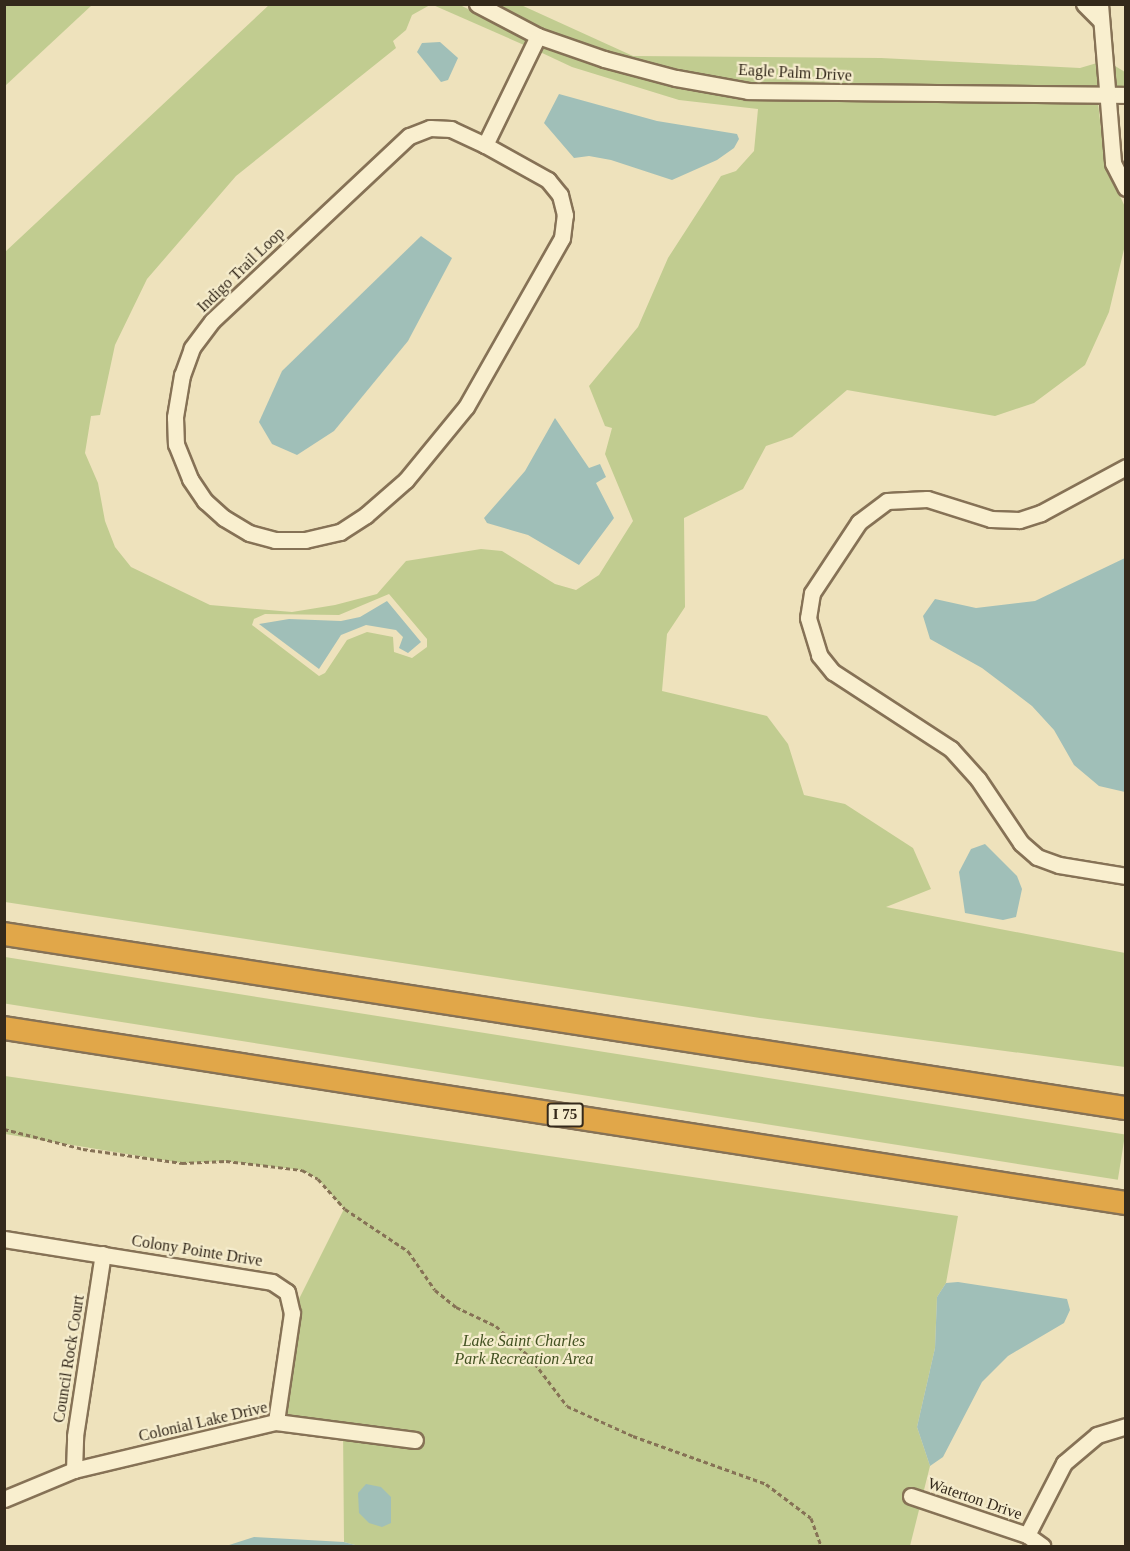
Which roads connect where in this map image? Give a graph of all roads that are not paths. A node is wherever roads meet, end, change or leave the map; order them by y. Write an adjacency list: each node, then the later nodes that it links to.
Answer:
1 (477, 4): 5 (street, Eagle Palm Drive)
2 (1084, 4): 4 (street)
3 (1100, 4): 4 (street)
4 (1101, 21): 6 (street)
5 (538, 36): 6 (street, Eagle Palm Drive); 8 (street)
6 (1106, 95): 7 (street, Eagle Palm Drive); 9 (street)
7 (1125, 95)
8 (485, 145): 8 (street, Indigo Trail Loop)
9 (1125, 188)
10 (1125, 467): 11 (street)
11 (1125, 876)
12 (4, 934): 14 (highway)
13 (4, 1028): 15 (highway, I 75)
14 (1125, 1108)
15 (1125, 1203)
16 (4, 1239): 17 (street, Colony Pointe Drive)
17 (103, 1254): 18 (street, Colony Pointe Drive); 21 (street, Council Rock Court)
18 (276, 1422): 20 (street, Colonial Lake Drive); 21 (street, Colonial Lake Drive)
19 (1125, 1426): 24 (street, Waterton Drive)
20 (415, 1440)
21 (74, 1470): 23 (street, Colonial Lake Drive)
22 (911, 1496): 24 (street, Waterton Drive)
23 (4, 1499)
24 (1027, 1535): 25 (street, Waterton Drive)
25 (1042, 1546)

